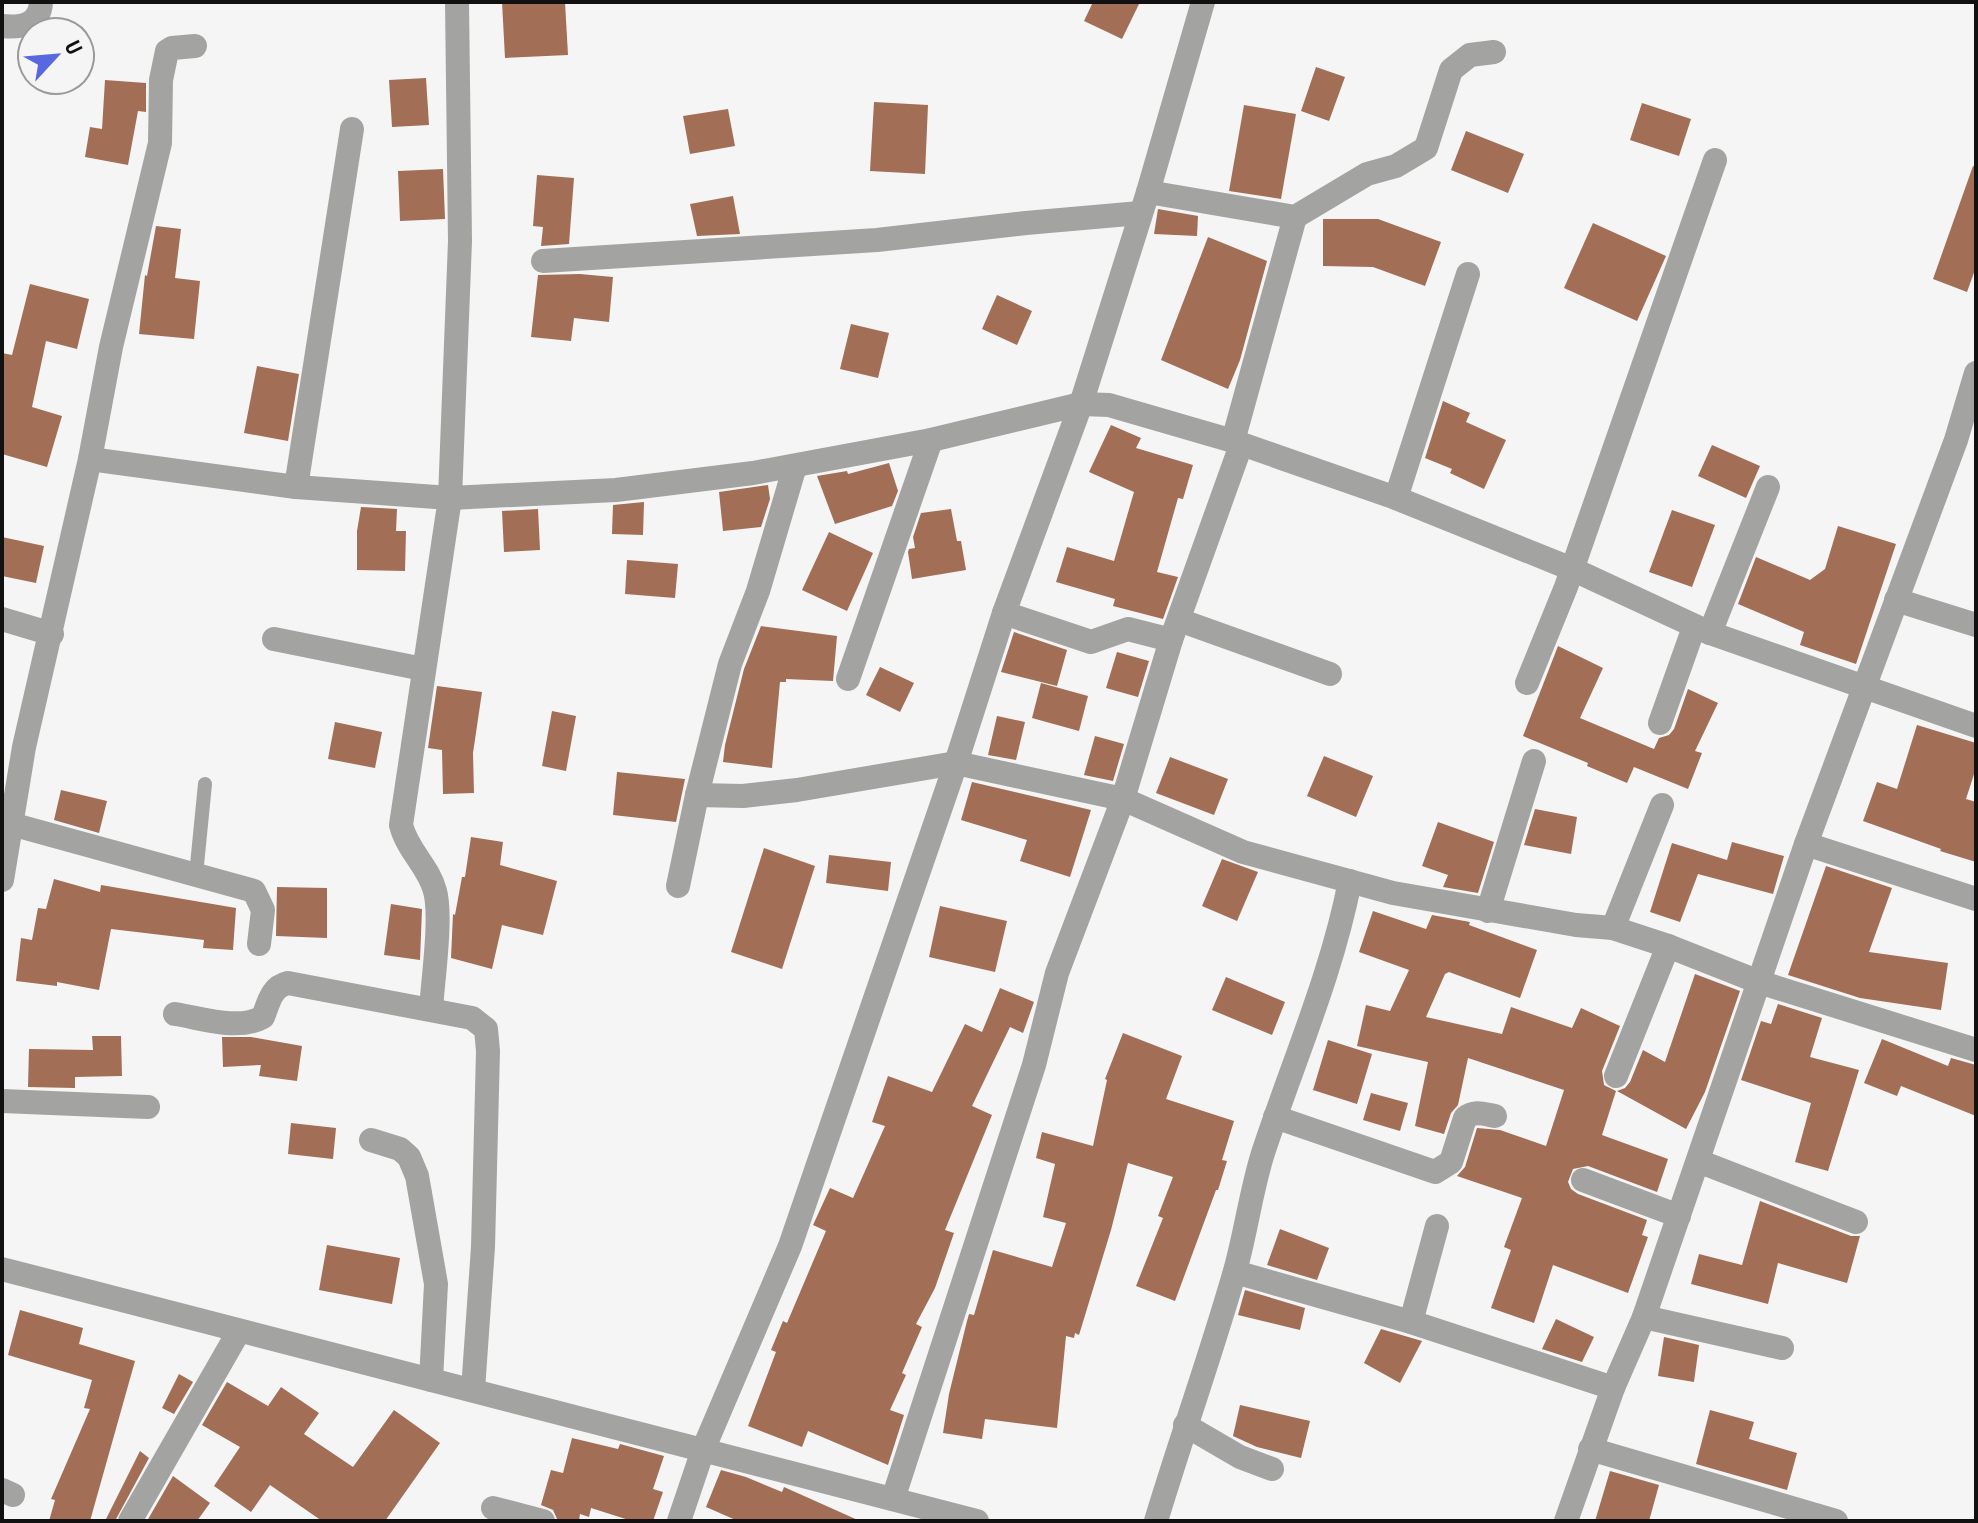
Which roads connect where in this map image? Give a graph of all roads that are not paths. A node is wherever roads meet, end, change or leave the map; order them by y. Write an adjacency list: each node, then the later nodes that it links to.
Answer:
1 (41, 2): 4 (street)
2 (457, 2): 22 (street)
3 (1203, 2): 9 (street)
4 (2, 26)
5 (195, 46): 18 (street)
6 (1494, 52): 10 (street)
7 (352, 129): 20 (street)
8 (1715, 160): 24 (street)
9 (1144, 202): 10 (street); 11 (street); 14 (street)
10 (1295, 217): 16 (street)
11 (543, 261)
12 (1468, 274): 23 (street)
13 (1976, 373): 17 (street)
14 (1081, 404): 15 (street); 16 (street); 26 (street)
15 (931, 440): 19 (street); 35 (street)
16 (1237, 443): 23 (street); 29 (street)
17 (1966, 443): 25 (street)
18 (90, 459): 20 (street); 31 (street)
19 (795, 466): 22 (street); 44 (street)
20 (296, 487): 22 (street)
21 (1768, 487): 30 (street)
22 (450, 498): 33 (street)
23 (1396, 498): 24 (street)
24 (1572, 569): 30 (street); 36 (street)
25 (1896, 600): 28 (street); 37 (street)
26 (1004, 613): 29 (street); 42 (street)
27 (2, 619): 31 (street)
28 (1976, 625)
29 (1175, 630): 34 (street); 45 (street)
30 (1702, 630): 37 (street); 38 (street)
31 (52, 634): 40 (street)
32 (274, 639): 33 (street)
33 (423, 669): 59 (street)
34 (1330, 674)
35 (848, 679)
36 (1527, 683)
37 (1866, 687): 39 (street); 48 (street)
38 (1660, 723)
39 (1976, 726)
40 (13, 745): 47 (street)
41 (1534, 761): 54 (street)
42 (956, 763): 44 (street); 45 (street); 84 (street)
43 (205, 784): 49 (lane)
44 (697, 795): 52 (street)
45 (1123, 799): 51 (street); 86 (street)
46 (1662, 805): 55 (street)
47 (11, 824): 49 (street); 50 (street)
48 (1806, 844): 53 (street); 58 (street)
49 (196, 875): 56 (street)
50 (2, 880)
51 (1350, 881): 54 (street); 66 (street)
52 (678, 886)
53 (1976, 899)
54 (1488, 911): 55 (street)
55 (1613, 928): 57 (street)
56 (259, 944)
57 (1668, 946): 58 (street); 62 (street)
58 (1759, 982): 61 (street); 68 (street)
59 (431, 1009): 60 (street); 81 (street)
60 (175, 1014)
61 (1976, 1050)
62 (1616, 1076)
63 (2, 1101): 64 (street)
64 (148, 1107)
65 (1495, 1116): 66 (street)
66 (1275, 1117): 74 (street)
67 (371, 1140): 79 (street)
68 (1698, 1161): 70 (street); 71 (street)
69 (1583, 1180): 70 (street)
70 (1679, 1216): 75 (street)
71 (1856, 1222)
72 (1437, 1226): 76 (street)
73 (2, 1269): 77 (street)
74 (1235, 1272): 76 (street); 82 (street)
75 (1644, 1317): 78 (street); 80 (street)
76 (1411, 1322): 80 (street)
77 (239, 1331): 79 (street); 88 (street)
78 (1782, 1348)
79 (431, 1380): 81 (street)
80 (1613, 1388): 83 (street)
81 (473, 1390): 84 (street)
82 (1185, 1425): 85 (street); 92 (street)
83 (1590, 1449): 93 (street); 94 (street)
84 (703, 1450): 86 (street); 90 (street)
85 (1272, 1469)
86 (893, 1499): 91 (street)
87 (493, 1508): 89 (street)
88 (130, 1521)
89 (543, 1521)
90 (679, 1521)
91 (977, 1521)
92 (1156, 1521)
93 (1566, 1521)
94 (1836, 1521)

